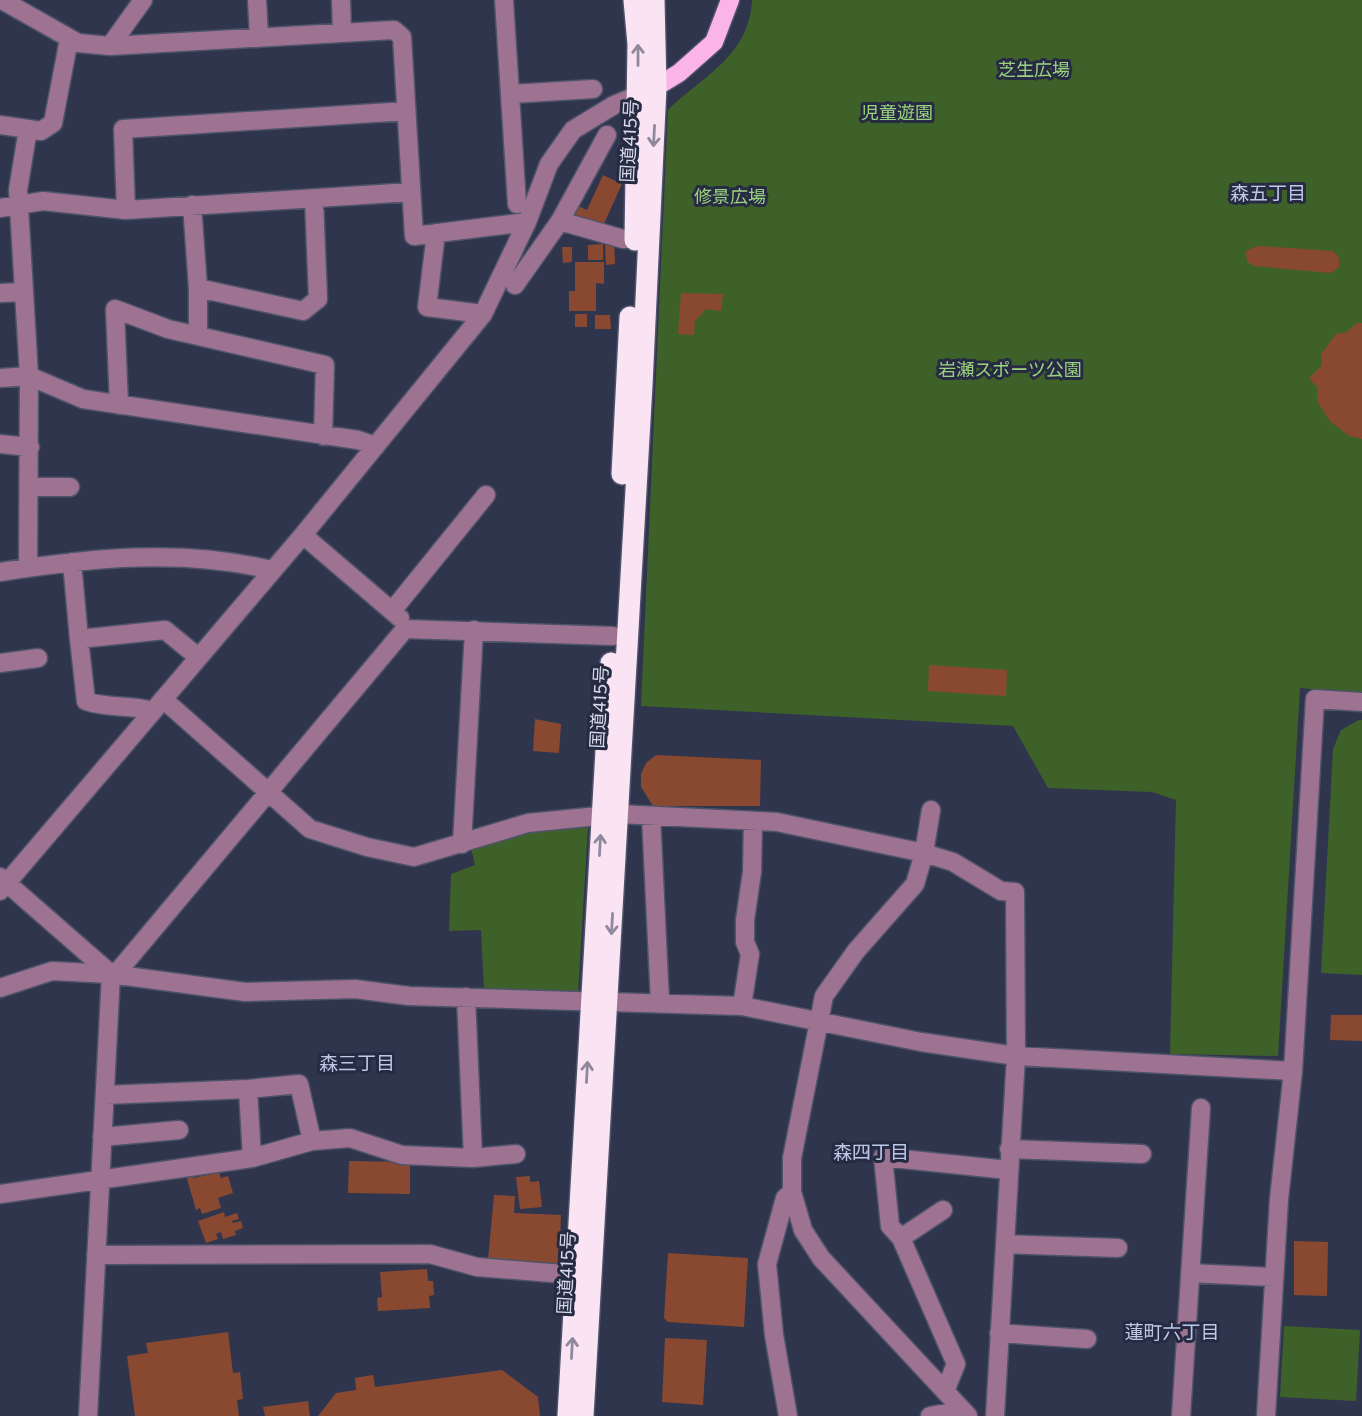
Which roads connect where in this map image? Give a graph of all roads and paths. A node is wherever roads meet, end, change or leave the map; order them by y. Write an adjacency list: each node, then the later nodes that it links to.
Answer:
1 (2, 0): 11 (street)
2 (143, 0): 12 (street)
3 (257, 0): 10 (street)
4 (341, 0): 9 (street)
5 (504, 0): 15 (street)
6 (634, 0): 14 (highway, 国道415号, one-way to 6)
7 (654, 0): 14 (highway, 国道415号)
8 (730, 0): 14 (main road)
9 (342, 33): 10 (street); 16 (street)
10 (259, 38): 12 (street)
11 (69, 39): 12 (street); 18 (street)
12 (110, 46)
13 (593, 89): 15 (street)
14 (647, 91): 21 (street); 32 (highway, 国道415号)
15 (511, 94): 20 (street)
16 (406, 111): 22 (street); 28 (street)
17 (0, 125): 18 (street)
18 (28, 129): 25 (street)
19 (607, 135): 29 (street)
20 (515, 177): 21 (street); 24 (street)
21 (541, 186): 30 (street)
22 (411, 192): 23 (street); 31 (street)
23 (314, 199): 26 (street); 34 (street)
24 (517, 204)
25 (19, 205): 27 (street); 28 (street); 35 (street)
26 (192, 205): 28 (street); 34 (street)
27 (0, 208)
28 (126, 210)
29 (560, 221): 32 (street); 33 (street)
30 (527, 222): 31 (street); 37 (street)
31 (436, 233): 37 (street)
32 (642, 239): 57 (highway, 国道415号); 66 (highway, 国道415号)
33 (515, 285)
34 (198, 288): 38 (street)
35 (24, 292): 36 (street); 39 (street)
36 (0, 293)
37 (483, 314): 44 (street)
38 (198, 334): 41 (street); 42 (street)
39 (29, 376): 40 (street); 41 (street); 45 (street)
40 (0, 378)
41 (119, 405): 42 (street)
42 (323, 436): 44 (street)
43 (0, 444): 45 (street)
44 (376, 446): 49 (street)
45 (30, 447): 47 (street)
46 (70, 486): 47 (street)
47 (30, 487): 51 (street)
48 (486, 495): 54 (street)
49 (303, 535): 52 (street); 54 (street)
50 (72, 562): 51 (street); 52 (street); 58 (street)
51 (28, 568): 53 (street)
52 (271, 570): 59 (street)
53 (0, 572)
54 (392, 611): 55 (street)
55 (411, 627): 56 (street); 64 (street)
56 (474, 630): 57 (street); 69 (street)
57 (613, 636): 66 (highway, 国道415号)
58 (79, 639): 59 (street); 63 (street)
59 (198, 657): 63 (street)
60 (38, 659): 61 (street)
61 (0, 663)
62 (1362, 702): 80 (street)
63 (157, 705): 64 (street); 71 (street)
64 (266, 793): 69 (street); 72 (street)
65 (931, 810): 70 (street)
66 (610, 815): 67 (street); 69 (street); 75 (highway, 国道415号)
67 (650, 816): 68 (street); 76 (street)
68 (753, 821): 70 (street); 77 (street)
69 (462, 844)
70 (924, 853): 78 (street); 79 (street)
71 (2, 884): 72 (street)
72 (111, 974): 73 (street); 74 (street); 82 (street)
73 (0, 988)
74 (466, 997): 75 (street); 91 (street)
75 (599, 1000): 76 (street); 102 (highway, 国道415号)
76 (660, 1002): 77 (street)
77 (742, 1006): 78 (street)
78 (818, 1020): 79 (street); 94 (street)
79 (1016, 1056): 80 (street); 87 (street)
80 (1293, 1071): 103 (street)
81 (248, 1089): 82 (street); 86 (street); 90 (street)
82 (104, 1095): 85 (street)
83 (1201, 1108): 101 (street)
84 (179, 1130): 85 (street)
85 (102, 1137): 93 (street)
86 (312, 1141): 90 (street); 91 (street)
87 (1009, 1149): 89 (street); 92 (street)
88 (516, 1154): 91 (street)
89 (1142, 1154)
90 (252, 1158): 93 (street)
91 (473, 1158)
92 (1008, 1170): 97 (street); 98 (street)
93 (100, 1178): 95 (street); 100 (street)
94 (792, 1192): 106 (street); 111 (street)
95 (0, 1194)
96 (943, 1210): 97 (street)
97 (901, 1238): 106 (street)
98 (1005, 1244): 99 (street); 104 (street)
99 (1118, 1248)
100 (96, 1255): 102 (street); 108 (street)
101 (1190, 1273): 103 (street); 114 (street)
102 (583, 1276): 109 (highway, 国道415号, one-way to 102); 110 (highway, 国道415号)
103 (1274, 1277): 115 (street)
104 (999, 1333): 105 (street); 113 (street)
105 (1087, 1339)
106 (945, 1391): 107 (street)
107 (965, 1413): 112 (street)
108 (88, 1416)
109 (568, 1416)
110 (583, 1416)
111 (788, 1416)
112 (930, 1416)
113 (995, 1416)
114 (1181, 1416)
115 (1266, 1416)

